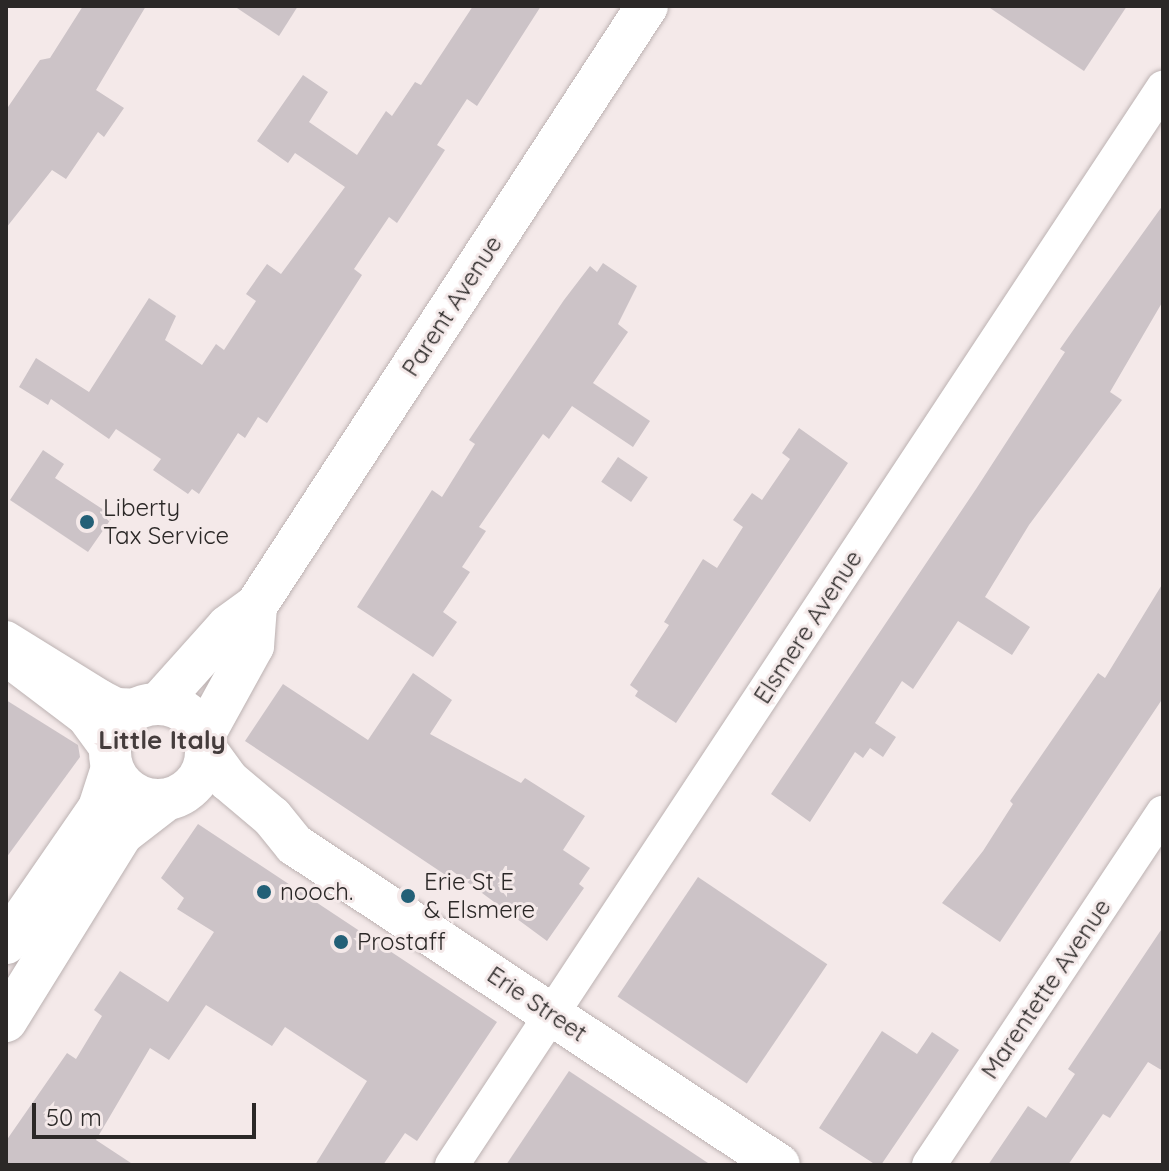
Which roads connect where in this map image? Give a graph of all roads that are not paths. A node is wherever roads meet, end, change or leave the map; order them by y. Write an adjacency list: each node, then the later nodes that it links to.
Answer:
1 (647, 6): 3 (street, Parent Avenue)
2 (1163, 88): 13 (street, Elsmere Avenue)
3 (256, 606): 6 (street, Parent Avenue); 7 (street, Parent Avenue)
4 (6, 638): 6 (street)
5 (6, 659): 8 (street)
6 (150, 704): 7 (street); 8 (street)
7 (206, 743): 9 (street); 11 (street, Erie Street)
8 (111, 760): 9 (street); 12 (street)
9 (173, 798): 11 (street, Erie Street); 14 (street)
10 (1163, 813): 17 (street, Marentette Avenue)
11 (295, 845): 13 (street, Erie Street)
12 (6, 943)
13 (552, 1015): 15 (street, Elsmere Avenue); 16 (street, Erie Street)
14 (6, 1021)
15 (452, 1165)
16 (779, 1165)
17 (929, 1165)

